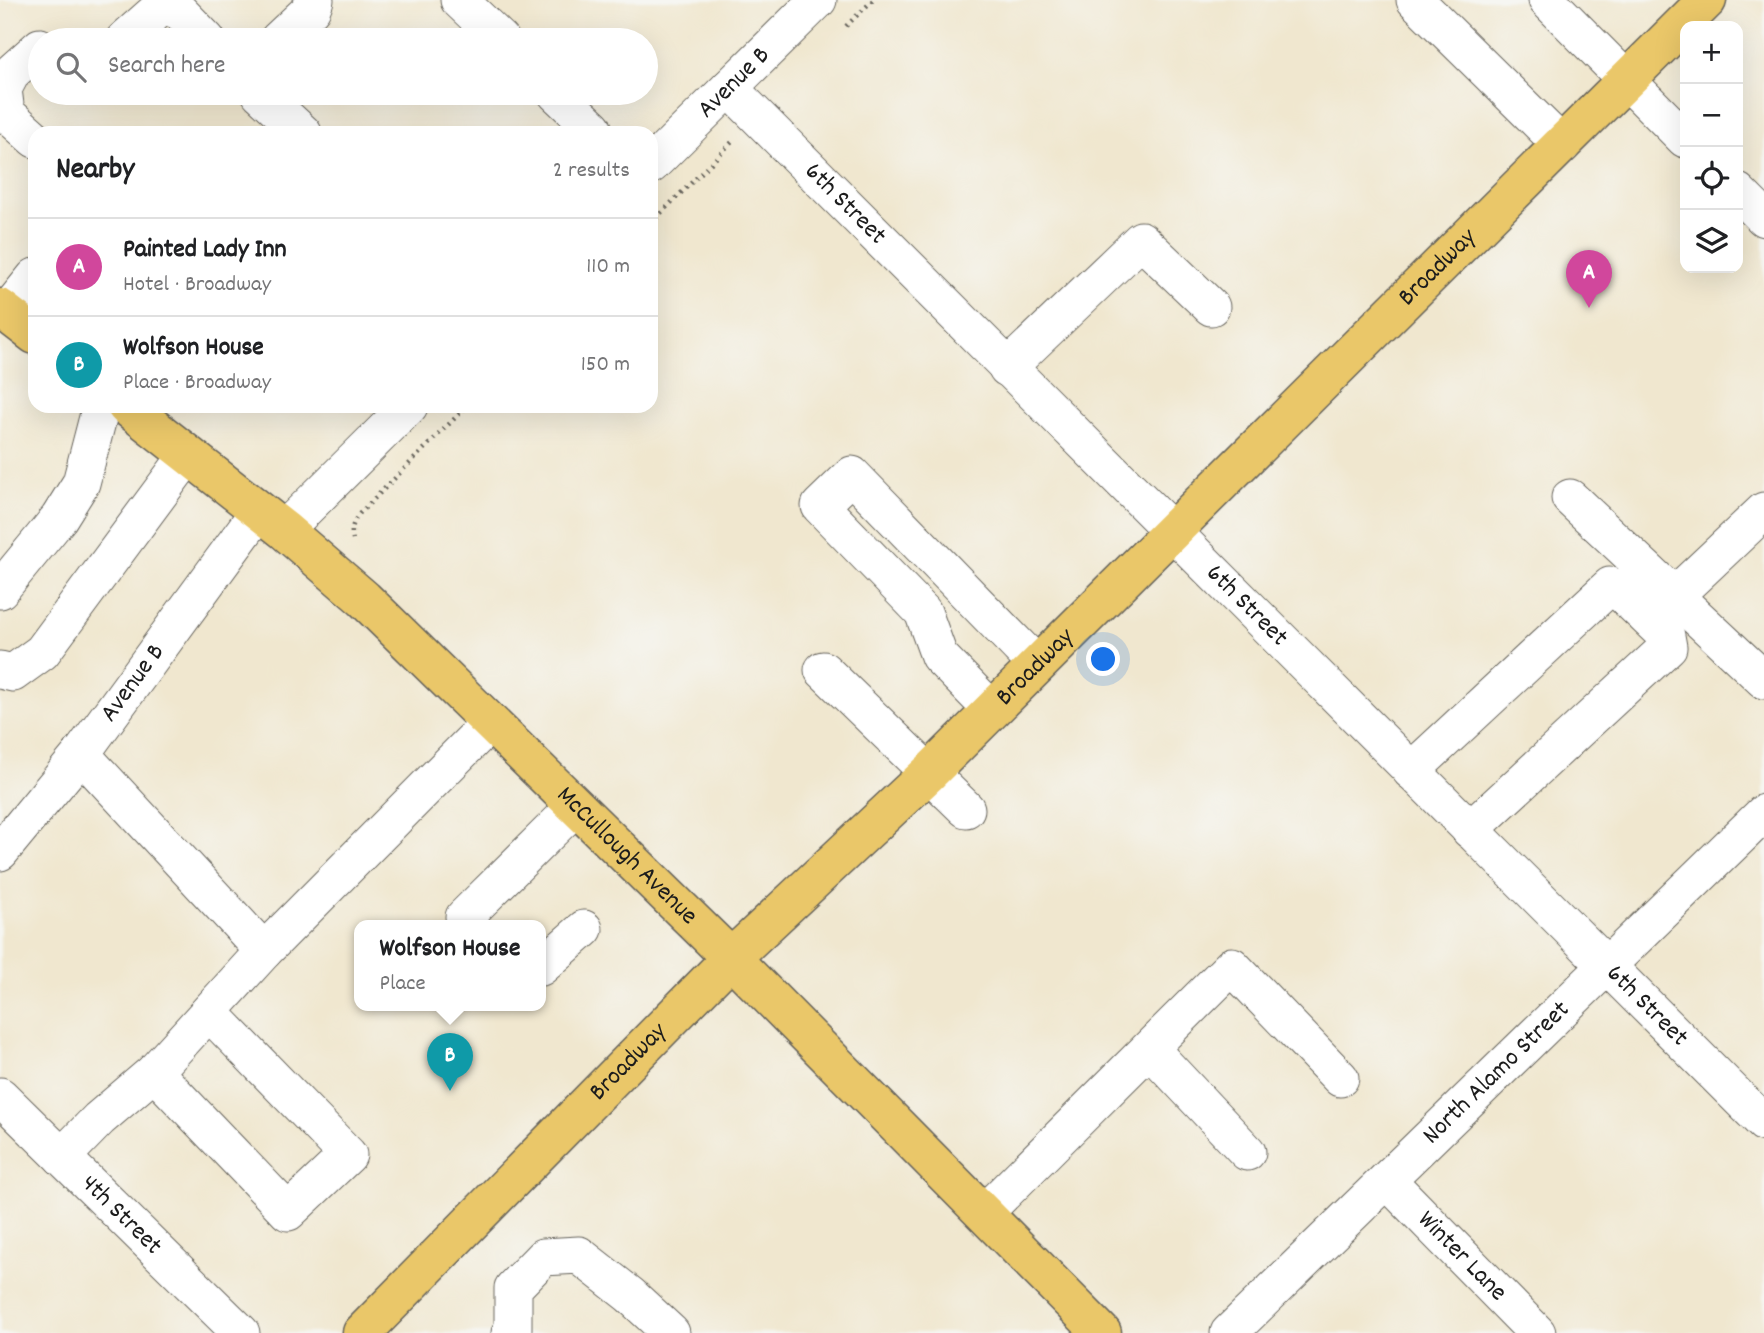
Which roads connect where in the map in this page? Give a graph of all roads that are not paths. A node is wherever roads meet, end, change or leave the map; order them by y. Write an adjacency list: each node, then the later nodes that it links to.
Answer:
1 (315, 0): 9 (street)
2 (459, 0): 10 (street)
3 (818, 0): 13 (street, Avenue B)
4 (1415, 0): 20 (street)
5 (1547, 0): 12 (street)
6 (1707, 0): 12 (main road, Broadway)
7 (138, 28): 8 (street)
8 (195, 28)
9 (291, 28)
10 (488, 28)
11 (28, 58): 18 (street)
12 (1627, 80): 19 (street); 20 (main road, Broadway)
13 (729, 88): 21 (street, Avenue B); 27 (street, 6th Street)
14 (273, 105): 16 (street)
15 (569, 105): 17 (street)
16 (295, 126)
17 (591, 126)
18 (28, 133)
19 (1680, 134)
20 (1562, 145): 35 (main road, Broadway)
21 (658, 158)
22 (1743, 197): 23 (street)
23 (1764, 218)
24 (28, 291): 26 (street)
25 (1211, 307): 27 (street)
26 (14, 318)
27 (1007, 368): 35 (street, 6th Street)
28 (99, 413): 36 (street)
29 (135, 413): 31 (main road, McCullough Avenue)
30 (401, 413): 34 (street, Avenue B)
31 (188, 456): 34 (main road, McCullough Avenue); 39 (street)
32 (1570, 498): 37 (street)
33 (1764, 511): 37 (street)
34 (272, 520): 43 (main road, McCullough Avenue); 44 (street, Avenue B)
35 (1171, 531): 38 (main road, Broadway); 45 (street, 6th Street)
36 (0, 590)
37 (1674, 596): 41 (street)
38 (1037, 665): 42 (main road, Broadway); 42 (street)
39 (0, 670)
40 (823, 670): 46 (street)
41 (1764, 680)
42 (992, 710): 46 (main road, Broadway)
43 (489, 723): 47 (main road, McCullough Avenue); 54 (street)
44 (81, 754): 51 (street, Avenue B); 54 (street)
45 (1411, 771): 50 (street, 6th Street); 50 (street)
46 (930, 772): 48 (street); 55 (main road, Broadway)
47 (575, 807): 52 (street); 55 (main road, McCullough Avenue)
48 (966, 809)
49 (1764, 813): 57 (street, North Alamo Street)
50 (1470, 830): 57 (street, 6th Street)
51 (0, 852)
52 (467, 920)
53 (584, 929): 56 (street)
54 (264, 951): 58 (street)
55 (731, 958): 67 (main road, McCullough Avenue); 69 (main road, Broadway)
56 (546, 963)
57 (1606, 966): 63 (street, 6th Street); 66 (street, North Alamo Street)
58 (209, 1012): 60 (street); 60 (street)
59 (1150, 1049): 61 (street); 64 (street); 67 (street)
60 (154, 1072): 65 (street)
61 (1340, 1078)
62 (6, 1112): 65 (street, 4th Street)
63 (1764, 1123)
64 (1247, 1152)
65 (62, 1157): 68 (street, 4th Street)
66 (1387, 1180): 73 (street, North Alamo Street); 74 (street, Winter Lane)
67 (984, 1213): 72 (main road, McCullough Avenue)
68 (241, 1333)
69 (362, 1333)
70 (510, 1333): 71 (street)
71 (671, 1333)
72 (1102, 1333)
73 (1229, 1333)
74 (1537, 1333)

